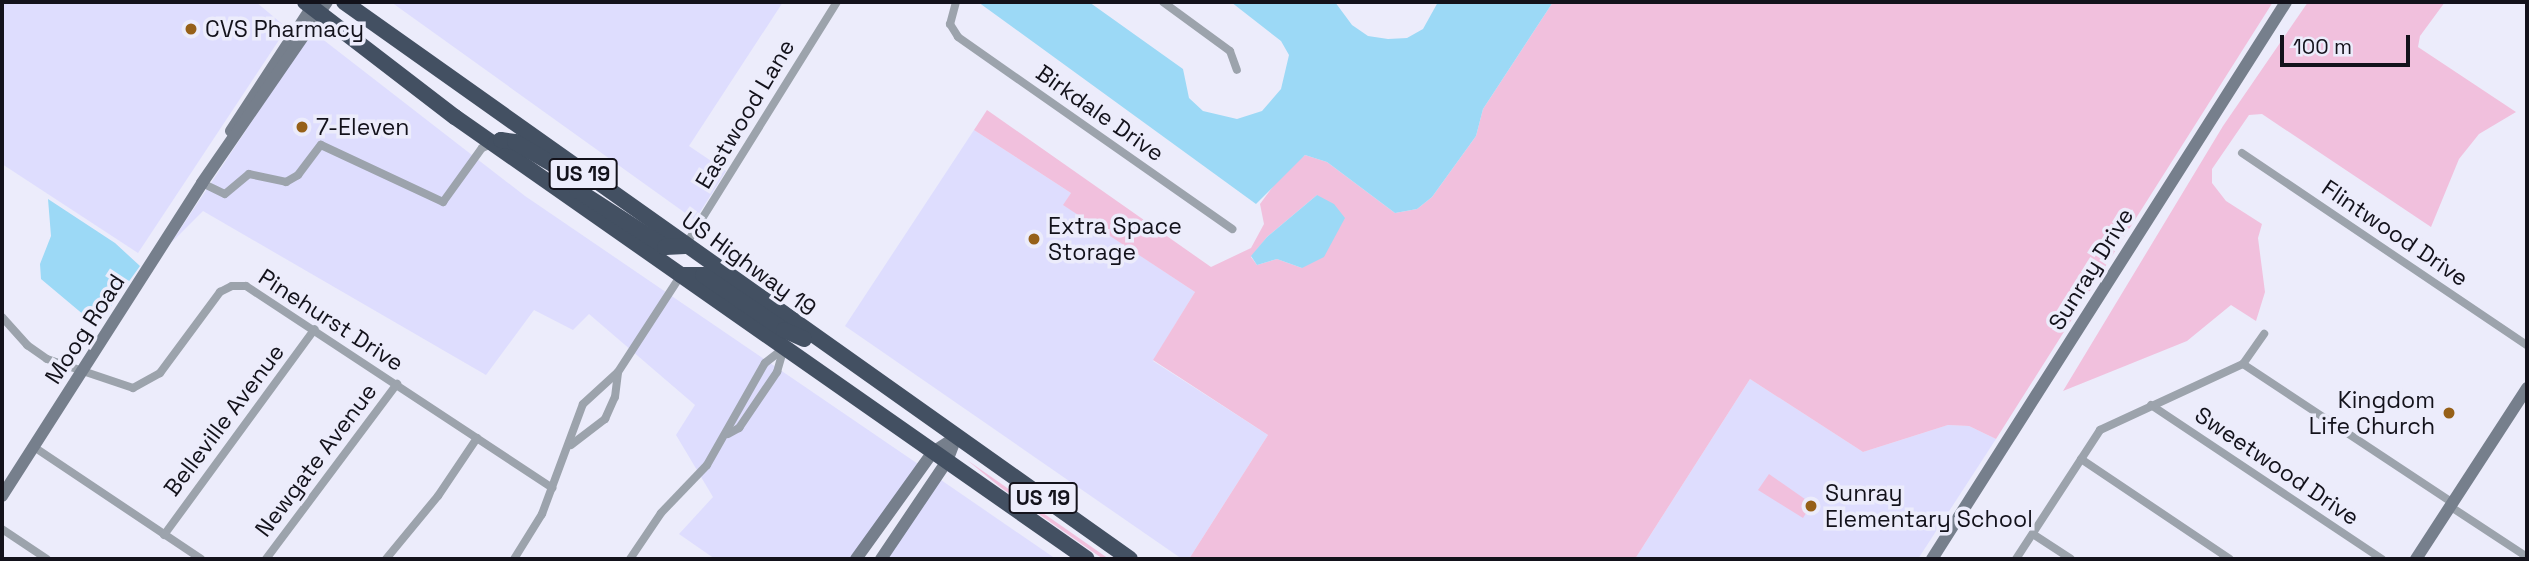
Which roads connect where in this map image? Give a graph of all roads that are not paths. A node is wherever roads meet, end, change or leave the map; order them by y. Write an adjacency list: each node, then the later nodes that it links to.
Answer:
1 (344, 2): 10 (highway, US Highway 19 / US 19)
2 (837, 2): 14 (street, Eastwood Lane)
3 (956, 2): 13 (street, Birkdale Drive)
4 (1163, 2): 7 (street)
5 (2286, 2): 54 (street, Sunray Drive)
6 (315, 5): 8 (highway, US Highway 19 / US 19); 11 (street, Moog Road)
7 (1237, 69)
8 (495, 144): 10 (highway); 11 (street); 12 (highway, US Highway 19 / US 19)
9 (2242, 153): 20 (street, Flintwood Drive)
10 (574, 168): 14 (highway, US Highway 19 / US 19)
11 (202, 183): 24 (street, Moog Road)
12 (551, 183): 14 (highway); 15 (highway, US Highway 19 / US 19)
13 (1232, 229)
14 (685, 246): 19 (highway, US Highway 19 / US 19)
15 (681, 275): 19 (highway); 21 (highway, US Highway 19 / US 19); 23 (street)
16 (2, 320): 24 (street, Pinehurst Drive)
17 (315, 329): 24 (street, Pinehurst Drive); 25 (street, Pinehurst Drive); 40 (street, Belleville Avenue)
18 (2264, 334): 22 (street)
19 (823, 345): 29 (highway, US Highway 19 / US 19)
20 (2527, 345)
21 (785, 348): 28 (street); 28 (street); 33 (highway, US Highway 19 / US 19)
22 (2243, 364): 27 (street); 37 (street)
23 (618, 372): 31 (street); 31 (street)
24 (82, 373): 32 (street, Moog Road)
25 (397, 384): 30 (street, Pinehurst Drive); 45 (street, Newgate Avenue)
26 (2527, 388): 37 (street)
27 (2151, 405): 34 (street); 58 (street, Sweetwood Drive)
28 (728, 434): 48 (street)
29 (956, 437): 33 (street); 53 (highway, US Highway 19 / US 19)
30 (477, 438): 35 (street, Pinehurst Drive); 46 (street)
31 (570, 445): 35 (street)
32 (34, 447): 36 (street, Moog Road); 40 (street)
33 (940, 456): 39 (street); 51 (street); 52 (highway, US Highway 19 / US 19)
34 (2081, 459): 41 (street); 57 (street)
35 (552, 488): 47 (street)
36 (2, 496)
37 (2452, 505): 42 (street); 59 (street)
38 (2, 529): 43 (street)
39 (877, 531): 49 (street); 50 (street)
40 (164, 534): 44 (street)
41 (2033, 534): 55 (street); 56 (street)
42 (2527, 557)
43 (47, 559)
44 (201, 559)
45 (266, 559)
46 (386, 559)
47 (514, 559)
48 (630, 559)
49 (856, 559)
50 (864, 559)
51 (881, 559)
52 (1087, 559)
53 (1130, 559)
54 (1932, 559)
55 (2016, 559)
56 (2071, 559)
57 (2230, 559)
58 (2382, 559)
59 (2416, 559)

